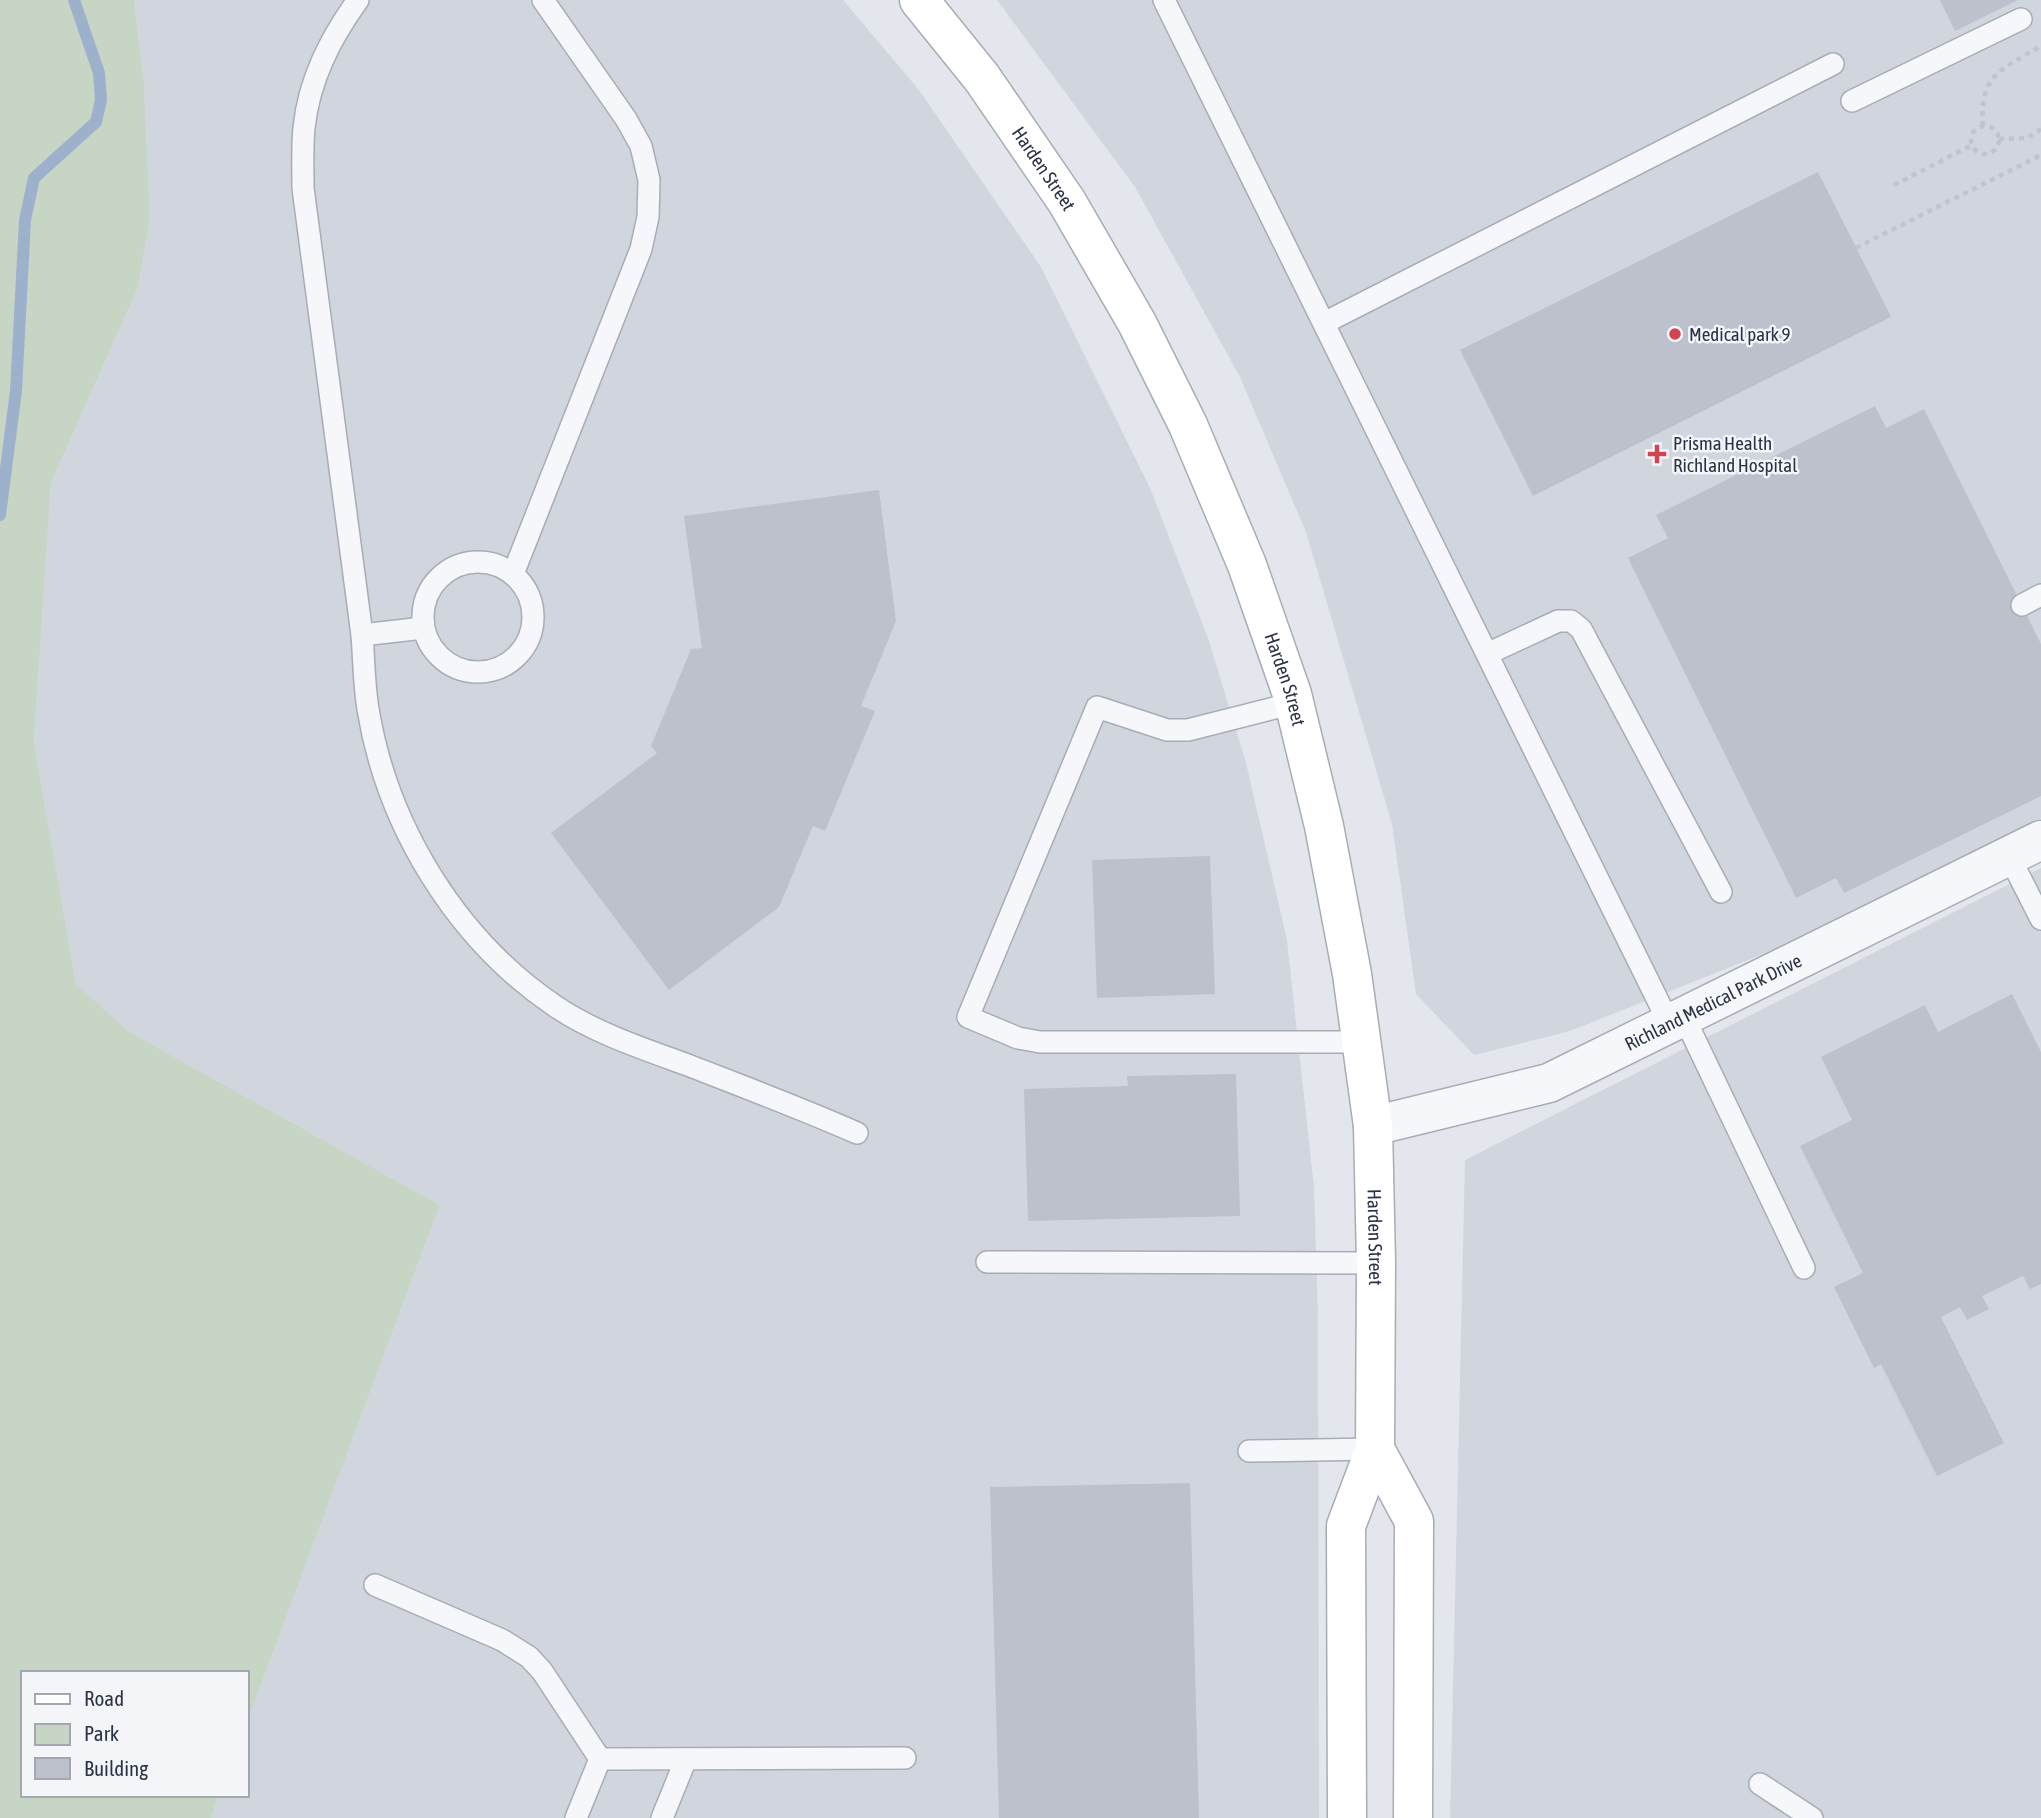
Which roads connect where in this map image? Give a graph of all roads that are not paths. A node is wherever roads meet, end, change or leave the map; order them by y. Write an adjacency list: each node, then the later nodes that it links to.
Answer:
1 (358, 0): 13 (lane)
2 (543, 0): 9 (lane)
3 (919, 0): 15 (main road, Harden Street)
4 (1164, 0): 8 (lane)
5 (2021, 19): 7 (lane)
6 (1833, 64): 8 (lane)
7 (1852, 101)
8 (1324, 323): 14 (lane)
9 (513, 575): 12 (lane); 12 (lane)
10 (2041, 595): 11 (lane)
11 (2022, 605)
12 (423, 628): 13 (lane)
13 (362, 635): 22 (lane)
14 (1487, 654): 17 (lane); 19 (lane)
15 (1294, 703): 20 (main road, Harden Street); 20 (lane)
16 (2025, 848): 18 (lane); 19 (street, Richland Medical Park Drive)
17 (1721, 892)
18 (2041, 919)
19 (1676, 1020): 21 (street, Richland Medical Park Drive); 25 (lane)
20 (1362, 1042): 21 (main road, Harden Street)
21 (1373, 1126): 24 (main road, Harden Street)
22 (857, 1133)
23 (987, 1262): 24 (lane)
24 (1376, 1263): 26 (main road, Harden Street)
25 (1804, 1268)
26 (1375, 1448): 27 (lane); 35 (main road, Harden Street); 36 (main road, Harden Street)
27 (1249, 1451)
28 (375, 1585): 30 (lane)
29 (905, 1758): 31 (lane)
30 (600, 1759): 31 (lane); 33 (lane)
31 (686, 1759): 34 (lane)
32 (1760, 1784): 37 (lane)
33 (576, 1818)
34 (662, 1818)
35 (1347, 1818)
36 (1413, 1818)
37 (1812, 1818)

